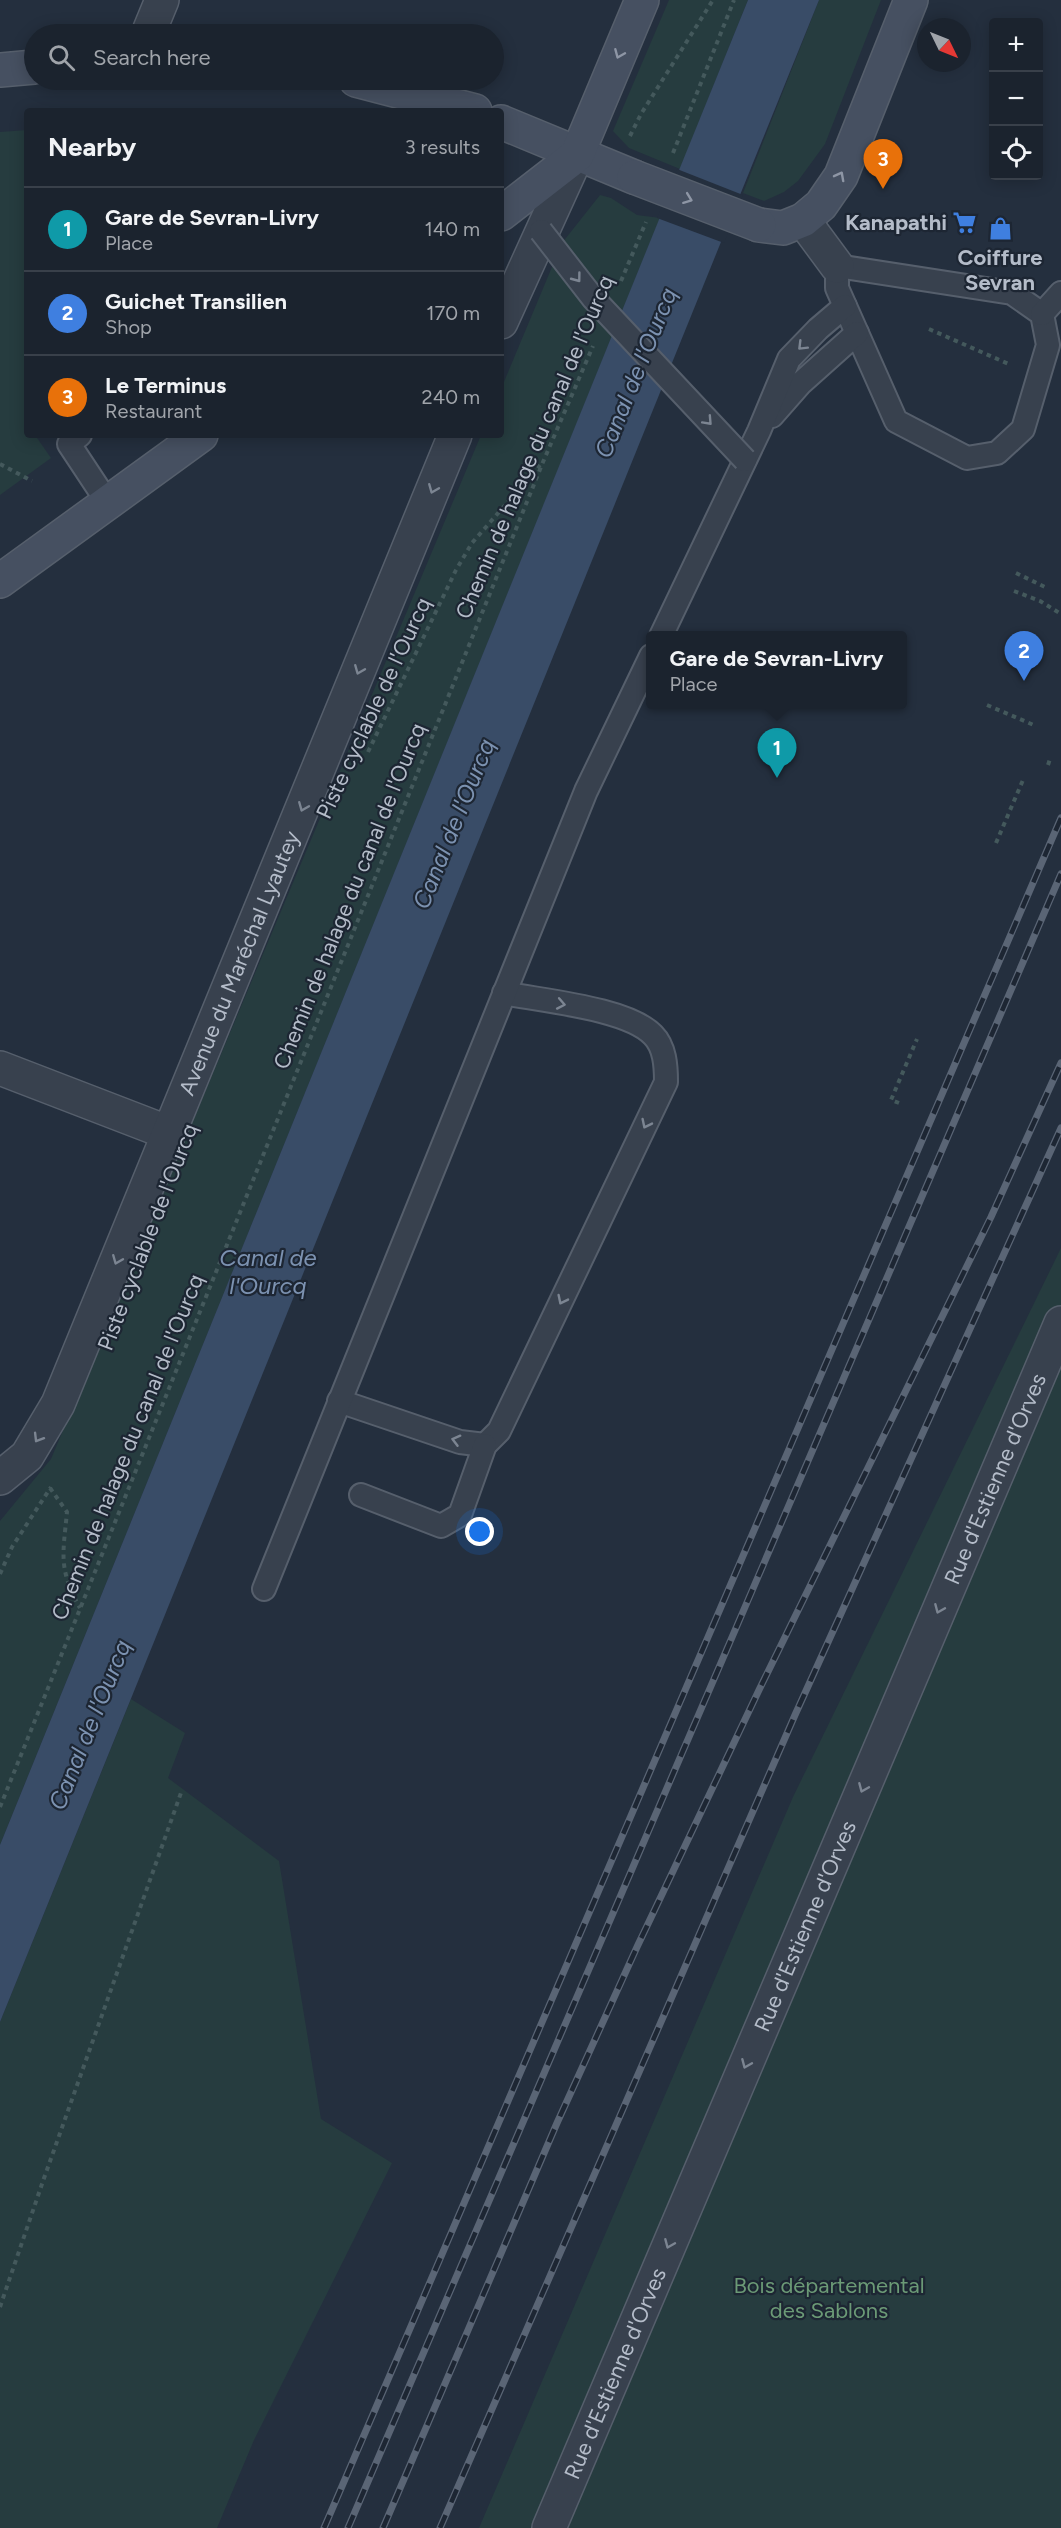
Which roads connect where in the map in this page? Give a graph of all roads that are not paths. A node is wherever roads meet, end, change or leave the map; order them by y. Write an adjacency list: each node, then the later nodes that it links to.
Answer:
1 (162, 0): 4 (street)
2 (642, 0): 10 (main road, one-way to 10)
3 (911, 0): 12 (main road, one-way to 3)
4 (152, 24)
5 (24, 68): 6 (main road)
6 (0, 70)
7 (394, 90): 8 (main road)
8 (463, 108)
9 (504, 123): 10 (main road)
10 (577, 155): 11 (main road); 12 (main road, one-way to 12, bridge); 13 (street)
11 (504, 212)
12 (803, 220): 14 (street)
13 (541, 231): 18 (street); 24 (lane, one-way to 24, bridge)
14 (837, 266): 16 (lane); 17 (lane)
15 (1061, 293): 17 (lane)
16 (844, 306): 19 (lane); 20 (lane, one-way to 20)
17 (1042, 314): 19 (lane)
18 (504, 315)
19 (857, 333): 20 (lane)
20 (759, 431): 24 (lane)
21 (77, 438): 25 (lane)
22 (197, 438): 25 (main road)
23 (454, 438): 31 (street, Avenue du Maréchal Lyautey, one-way to 31)
24 (745, 460): 27 (lane)
25 (108, 503): 26 (main road)
26 (0, 581)
27 (663, 631)
28 (646, 666): 29 (lane)
29 (504, 993): 33 (lane); 34 (lane, one-way to 34)
30 (0, 1068): 31 (street)
31 (169, 1133): 35 (street, Avenue du Maréchal Lyautey, one-way to 35)
32 (1061, 1323): 38 (street, Rue d'Estienne d'Orves, one-way to 38)
33 (339, 1401): 34 (lane, one-way to 33); 37 (lane)
34 (485, 1445): 36 (lane)
35 (0, 1478)
36 (361, 1495)
37 (264, 1589)
38 (549, 2528)

